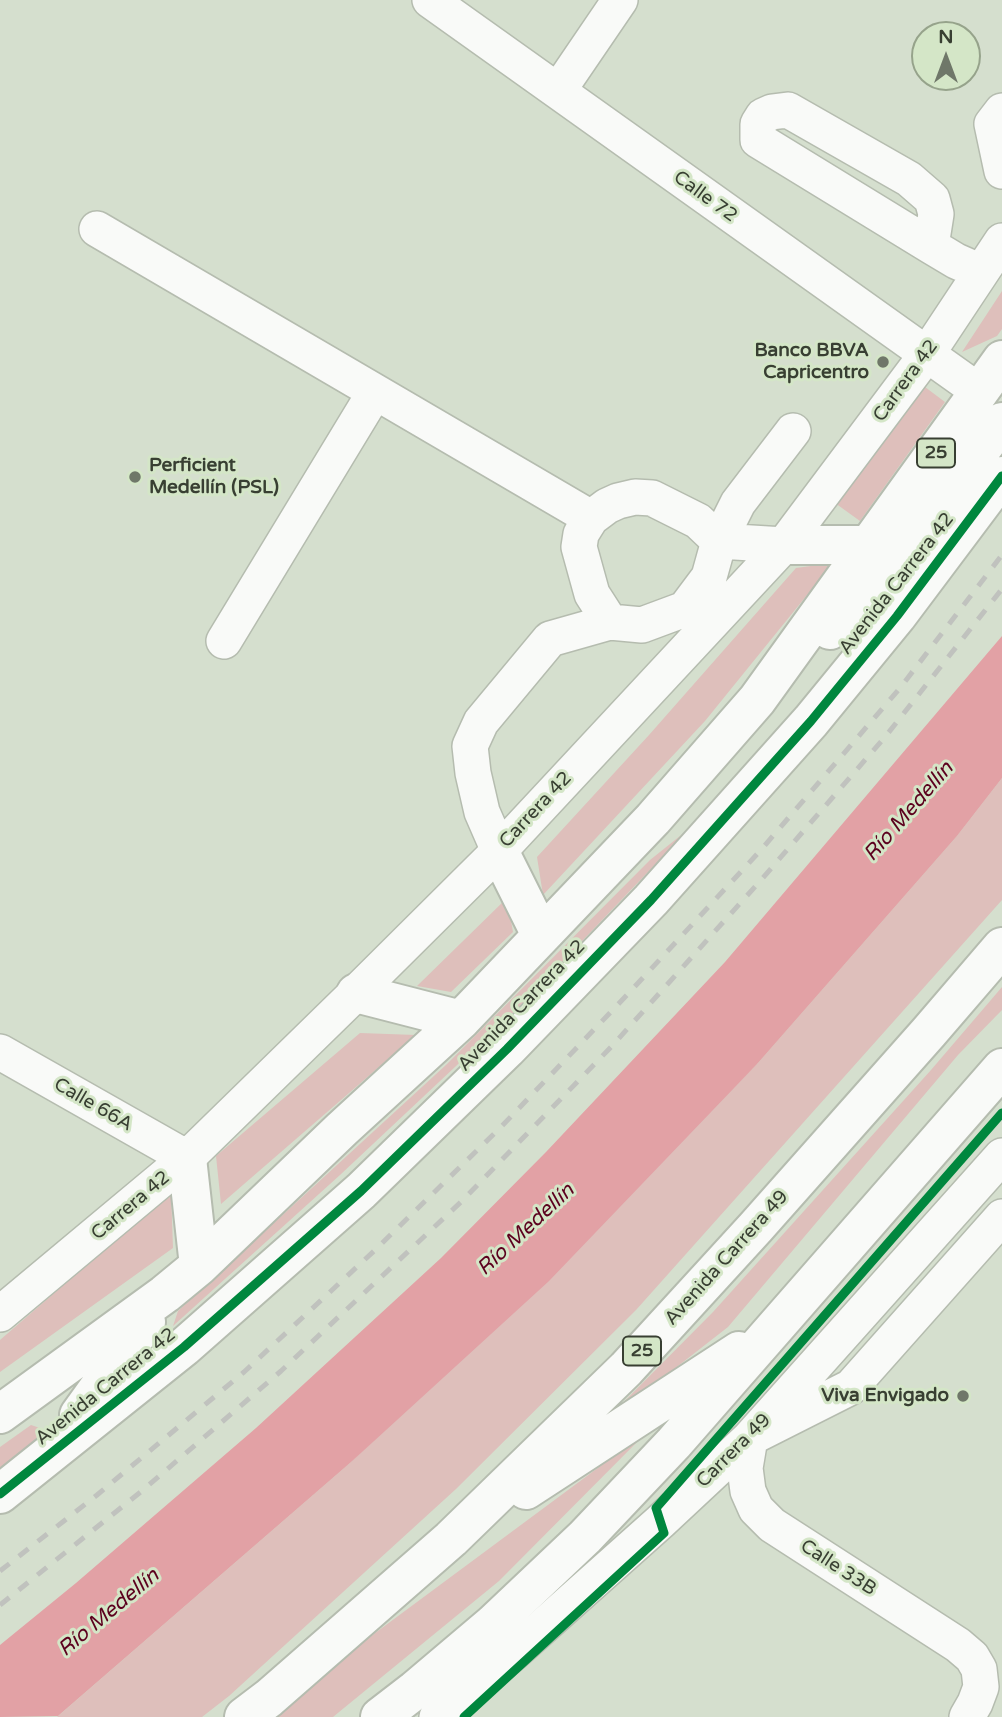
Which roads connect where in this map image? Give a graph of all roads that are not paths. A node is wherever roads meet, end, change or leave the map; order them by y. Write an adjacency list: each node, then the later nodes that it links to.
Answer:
1 (430, 0): 3 (street, Calle 72)
2 (620, 0): 3 (street)
3 (558, 91): 10 (street, Calle 72)
4 (1002, 111): 5 (street)
5 (1002, 171)
6 (97, 229): 12 (street)
7 (1002, 241): 9 (street, Carrera 42)
8 (931, 246): 8 (street); 9 (street)
9 (981, 272): 10 (street, Carrera 42)
10 (927, 354): 13 (street, Calle 72); 19 (street, Carrera 42)
11 (1002, 360): 13 (highway, Avenida Carrera 42 / 25)
12 (375, 392): 17 (street); 22 (street)
13 (980, 392): 20 (highway, Avenida Carrera 42 / 25)
14 (1002, 422): 23 (highway)
15 (793, 431): 18 (street)
16 (1002, 476): 40 (highway, Avenida Carrera 42)
17 (591, 518): 18 (street); 21 (street)
18 (719, 541): 19 (street); 21 (street)
19 (784, 545): 20 (highway); 24 (street, Carrera 42)
20 (869, 545): 23 (highway, Avenida Carrera 42 / 25)
21 (610, 622): 24 (street)
22 (224, 641)
23 (757, 700): 25 (highway, Avenida Carrera 42 / 25)
24 (499, 850): 25 (highway); 27 (street, Carrera 42)
25 (541, 935): 28 (highway, Avenida Carrera 42 / 25)
26 (1002, 947): 42 (highway, Avenida Carrera 49 / 25)
27 (356, 993): 28 (highway); 32 (street, Carrera 42)
28 (461, 1020): 34 (highway, Avenida Carrera 42 / 25)
29 (0, 1052): 32 (street, Calle 66A)
30 (1002, 1068): 37 (highway)
31 (1002, 1156): 39 (street, Carrera 49)
32 (187, 1158): 34 (highway); 36 (street, Carrera 42)
33 (1002, 1217): 39 (street)
34 (199, 1266): 35 (highway, Avenida Carrera 42 / 25)
35 (165, 1294): 38 (highway, Avenida Carrera 42 / 25); 40 (highway)
36 (0, 1314)
37 (779, 1325): 42 (highway); 45 (highway)
38 (0, 1414)
39 (750, 1438): 43 (street, Calle 33B); 46 (street, Carrera 49)
40 (54, 1452): 41 (highway, Avenida Carrera 42)
41 (0, 1494)
42 (451, 1539): 44 (highway, Avenida Carrera 49 / 25)
43 (979, 1712)
44 (244, 1717)
45 (380, 1717)
46 (437, 1717)

